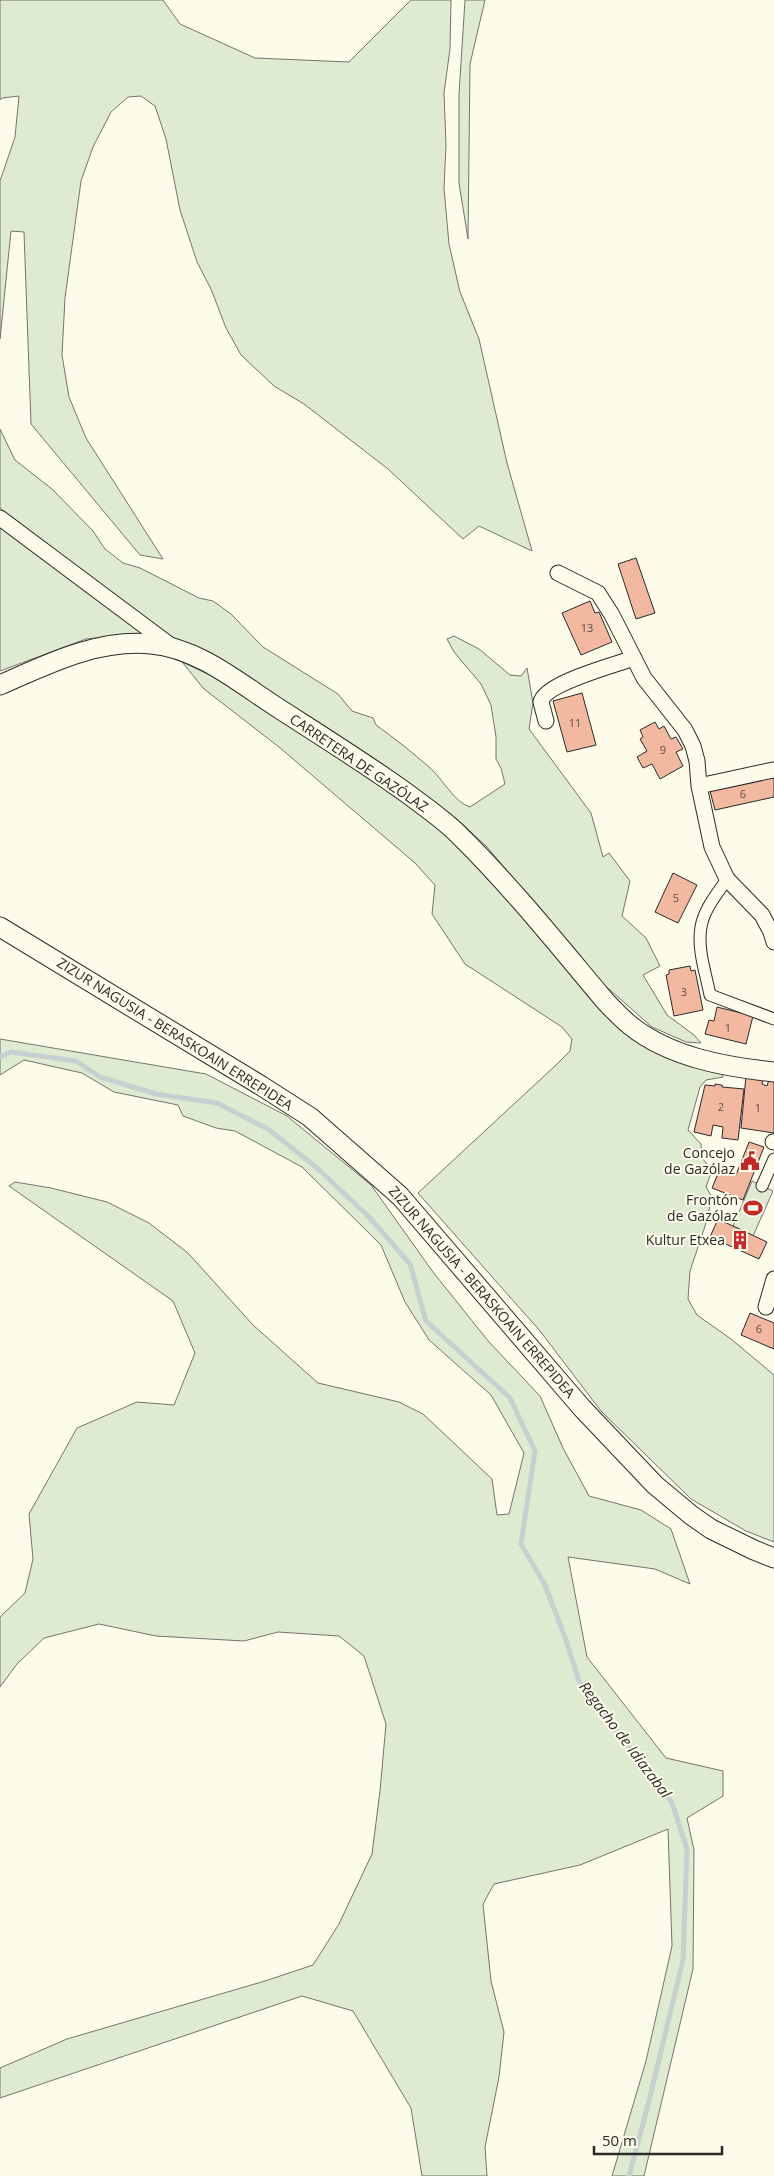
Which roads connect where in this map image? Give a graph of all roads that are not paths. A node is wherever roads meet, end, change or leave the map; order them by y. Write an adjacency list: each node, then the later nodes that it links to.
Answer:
1 (0, 518): 3 (street)
2 (558, 573): 4 (street)
3 (175, 649): 5 (street, CARRETERA DE GAZÓLAZ); 15 (street, CARRETERA DE GAZÓLAZ)
4 (634, 658): 6 (street); 8 (street)
5 (0, 685)
6 (546, 721)
7 (773, 770): 8 (street)
8 (699, 786): 9 (street)
9 (727, 879): 12 (street); 14 (street)
10 (0, 927): 11 (street, ZIZUR NAGUSIA - BERASKOAIN ERREPIDEA)
11 (25, 942): 13 (street); 20 (street, ZIZUR NAGUSIA - BERASKOAIN ERREPIDEA)
12 (774, 942)
13 (0, 943)
14 (774, 1019)
15 (774, 1072)
16 (774, 1159): 17 (street)
17 (762, 1186)
18 (774, 1279): 19 (street)
19 (766, 1307)
20 (774, 1558)

